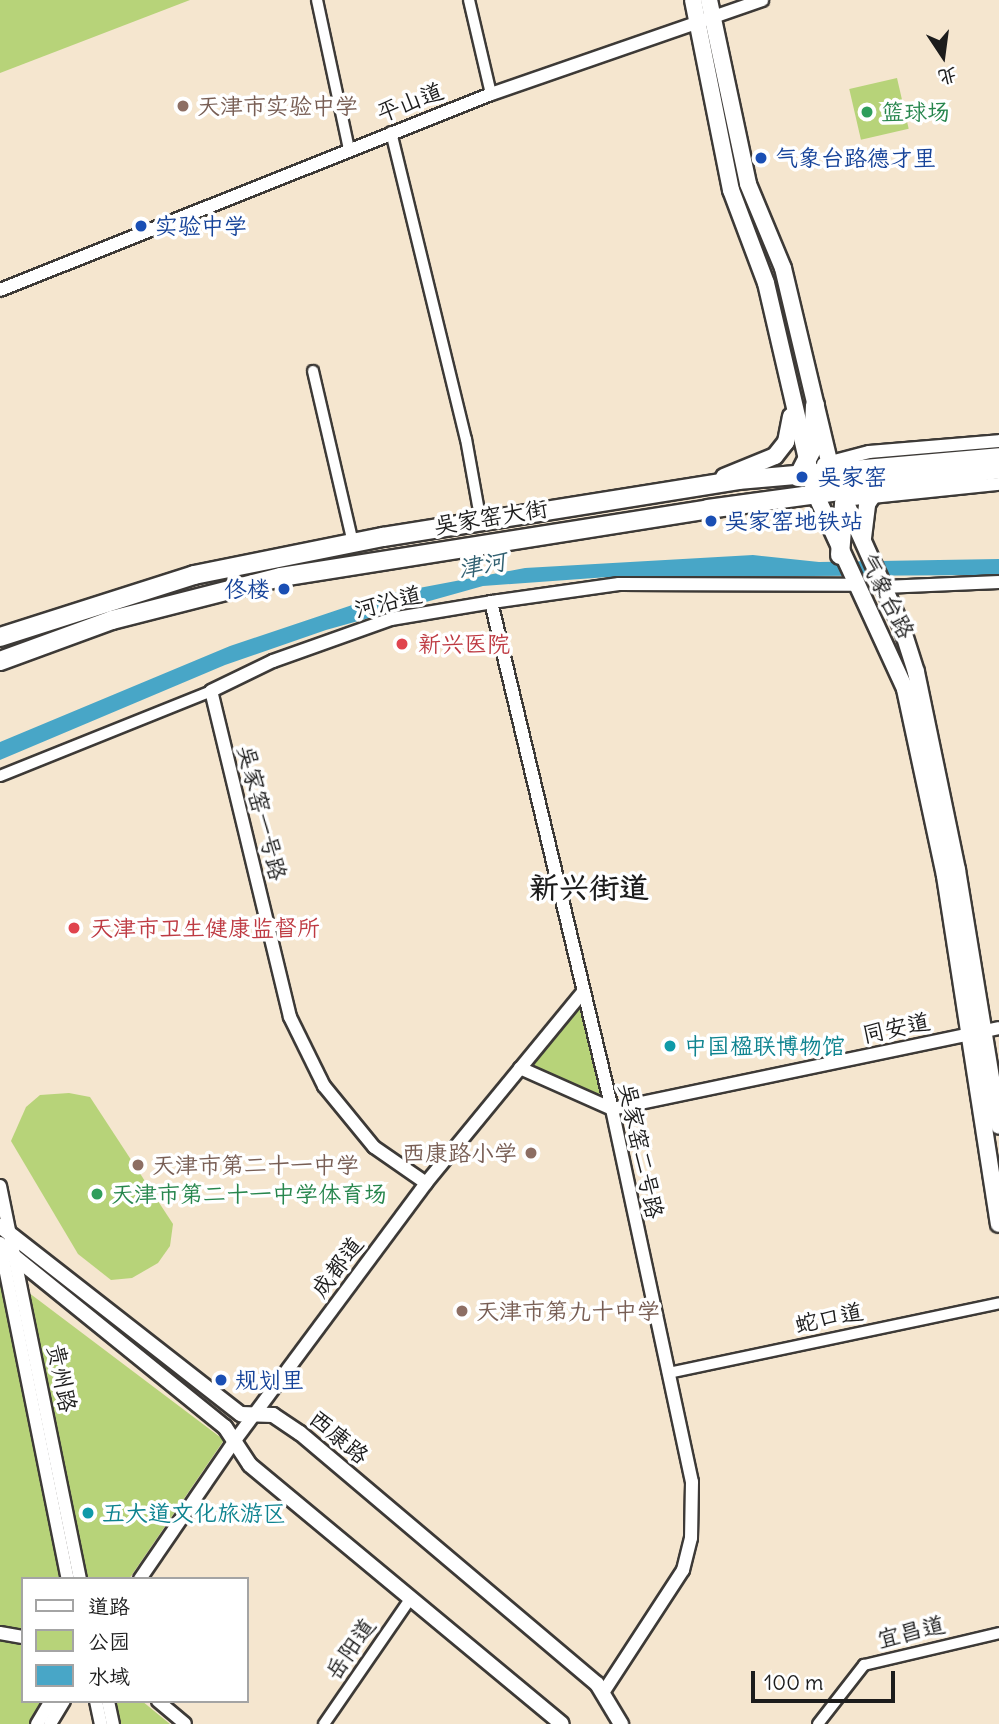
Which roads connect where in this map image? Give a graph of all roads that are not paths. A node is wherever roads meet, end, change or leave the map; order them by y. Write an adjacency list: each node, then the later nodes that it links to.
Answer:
1 (317, 0): 9 (street)
2 (469, 0): 7 (street)
3 (693, 0): 6 (main road, 气象台路)
4 (709, 0): 6 (main road, 气象台路)
5 (762, 0): 6 (street, 平山道)
6 (705, 21): 7 (street, 平山道); 12 (main road, 气象台路); 13 (main road, 气象台路)
7 (491, 93): 8 (street, 平山道)
8 (391, 132): 9 (street, 平山道); 28 (street)
9 (349, 149): 10 (street, 平山道)
10 (0, 290)
11 (313, 371): 29 (street)
12 (792, 403): 15 (main road); 20 (main road, 气象台路); 23 (main road)
13 (815, 405): 15 (highway); 18 (main road, 气象台路)
14 (999, 441): 18 (street)
15 (814, 443): 18 (main road); 20 (highway)
16 (999, 457): 17 (highway, 吴家窑大街)
17 (960, 460): 18 (highway, 吴家窑大街); 24 (highway)
18 (834, 467): 20 (highway, 吴家窑大街); 24 (main road); 24 (main road, 气象台路)
19 (999, 469): 21 (highway, 吴家窑大街)
20 (806, 470): 23 (highway, 吴家窑大街); 25 (main road, 气象台路); 27 (highway)
21 (904, 481): 24 (highway, 吴家窑大街); 26 (main road)
22 (999, 484): 26 (street)
23 (698, 486): 29 (highway, 吴家窑大街)
24 (848, 493): 25 (highway, 吴家窑大街); 26 (street); 30 (main road, 气象台路); 31 (highway)
25 (815, 494): 27 (highway, 吴家窑大街); 31 (main road, 气象台路)
26 (871, 497): 30 (main road)
27 (753, 503): 37 (highway, 吴家窑大街)
28 (478, 506)
29 (353, 543): 36 (highway, 吴家窑大街)
30 (864, 548): 34 (main road, 气象台路)
31 (840, 555): 33 (main road, 气象台路)
32 (999, 582): 34 (street)
33 (853, 583): 35 (street, 河沿道); 41 (main road, 气象台路)
34 (882, 584): 41 (main road, 气象台路)
35 (491, 602): 38 (street, 河沿道); 40 (street, 吴家窑二号路)
36 (0, 637)
37 (0, 660)
38 (211, 691): 39 (street, 河沿道); 45 (street, 吴家窑一号路)
39 (0, 776)
40 (583, 992): 42 (street, 成都道); 43 (street, 吴家窑二号路)
41 (985, 1031): 43 (street, 同安道); 44 (main road, 气象台路); 47 (main road, 气象台路)
42 (520, 1068): 43 (street); 45 (street, 成都道)
43 (612, 1109): 52 (street, 吴家窑二号路)
44 (999, 1126)
45 (426, 1183): 53 (street, 成都道)
46 (0, 1186): 49 (street, 贵州路)
47 (999, 1224)
48 (0, 1226): 49 (main road, 西康路)
49 (3, 1244): 50 (main road, 西康路); 53 (main road, 西康路); 55 (street, 贵州路)
50 (18, 1260): 54 (main road, 西康路); 56 (street, 贵州路)
51 (999, 1303): 52 (street, 蛇口道)
52 (668, 1373): 62 (street, 吴家窑二号路)
53 (253, 1416): 54 (street, 成都道); 62 (main road, 西康路)
54 (233, 1443): 57 (street, 成都道); 58 (main road, 西康路)
55 (68, 1577)
56 (80, 1577)
57 (141, 1577)
58 (411, 1598): 73 (street, 岳阳道); 74 (main road, 西康路)
59 (0, 1633): 61 (street)
60 (999, 1633): 76 (street, 宜昌道)
61 (21, 1637)
62 (604, 1691): 75 (main road, 西康路)
63 (50, 1703): 68 (street)
64 (63, 1703): 69 (street)
65 (96, 1703): 70 (street)
66 (108, 1703): 71 (street)
67 (160, 1703): 72 (street)
68 (37, 1724)
69 (50, 1724)
70 (101, 1724)
71 (113, 1724)
72 (185, 1724)
73 (324, 1724)
74 (562, 1724)
75 (621, 1724)
76 (818, 1724)

